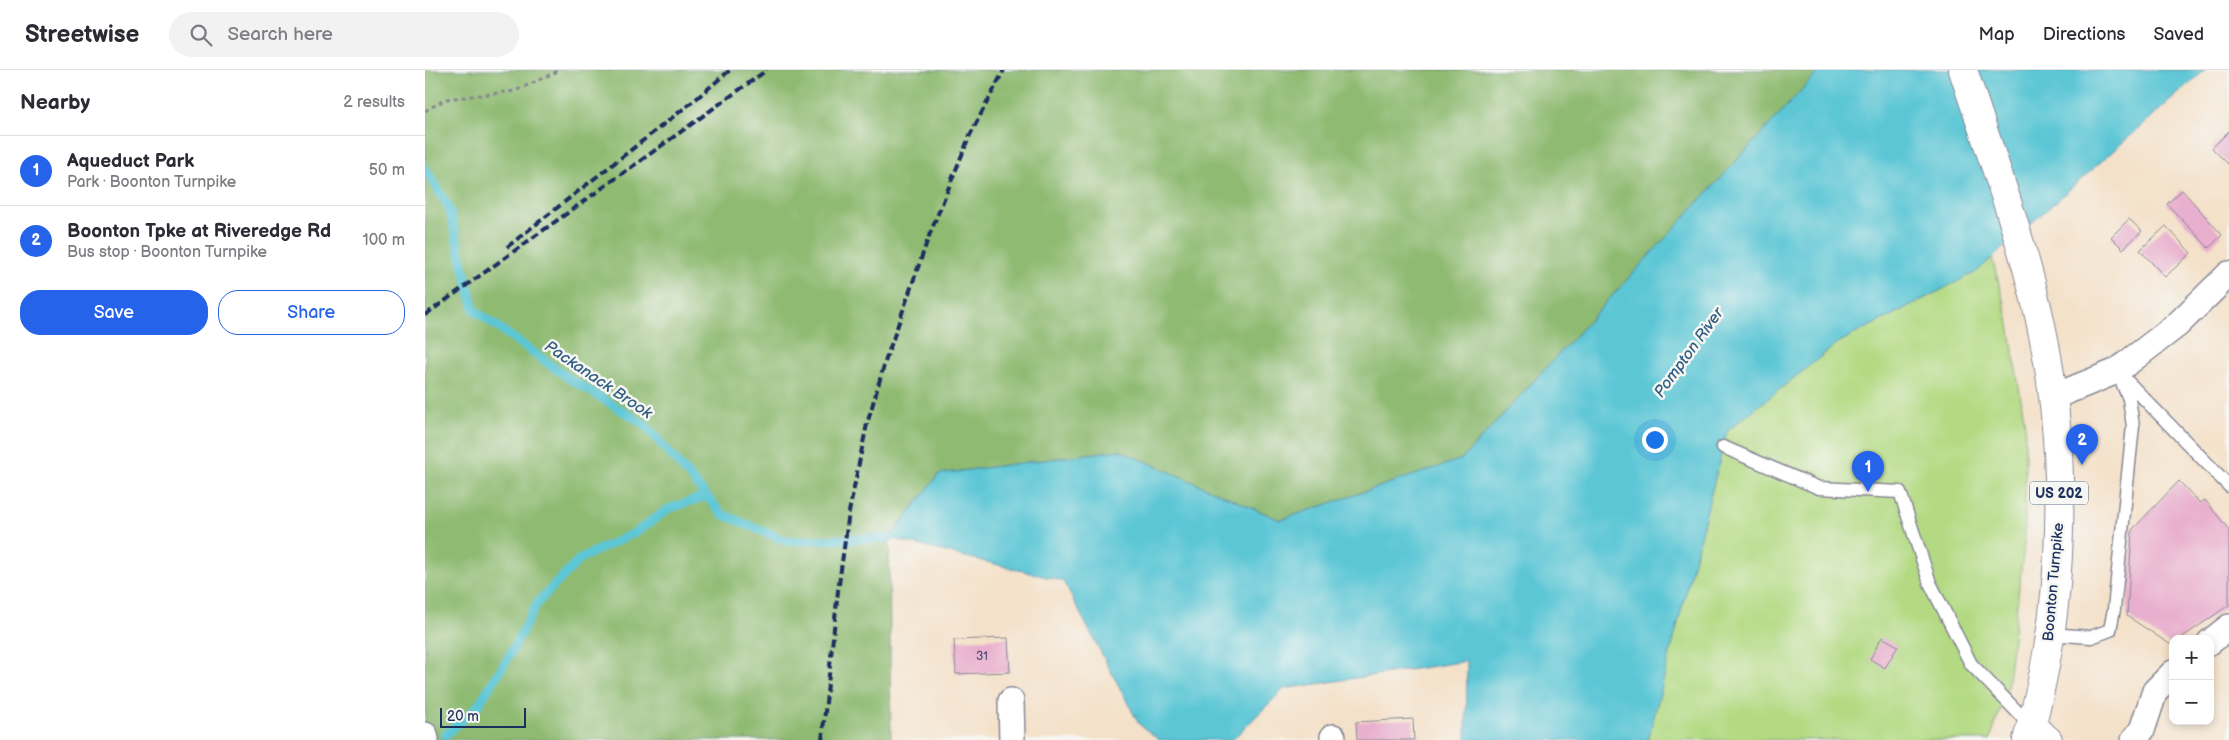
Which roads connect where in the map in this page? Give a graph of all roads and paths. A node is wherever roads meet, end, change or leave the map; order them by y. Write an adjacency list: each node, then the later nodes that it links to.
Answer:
1 (560, 70): 3 (path)
2 (1963, 70): 6 (main road, Boonton Turnpike / US 202)
3 (425, 110)
4 (2229, 274): 5 (street)
5 (2117, 371): 6 (street); 8 (lane); 10 (lane)
6 (2053, 397): 10 (main road, Boonton Turnpike / US 202)
7 (1723, 447): 15 (lane)
8 (2229, 486)
9 (2229, 628): 11 (street)
10 (2049, 634): 15 (main road, Boonton Turnpike / US 202)
11 (2214, 639)
12 (2169, 677): 18 (street)
13 (1011, 701): 17 (street)
14 (425, 735): 16 (street)
15 (2035, 735)
16 (426, 740)
17 (1012, 740)
18 (2134, 740)

